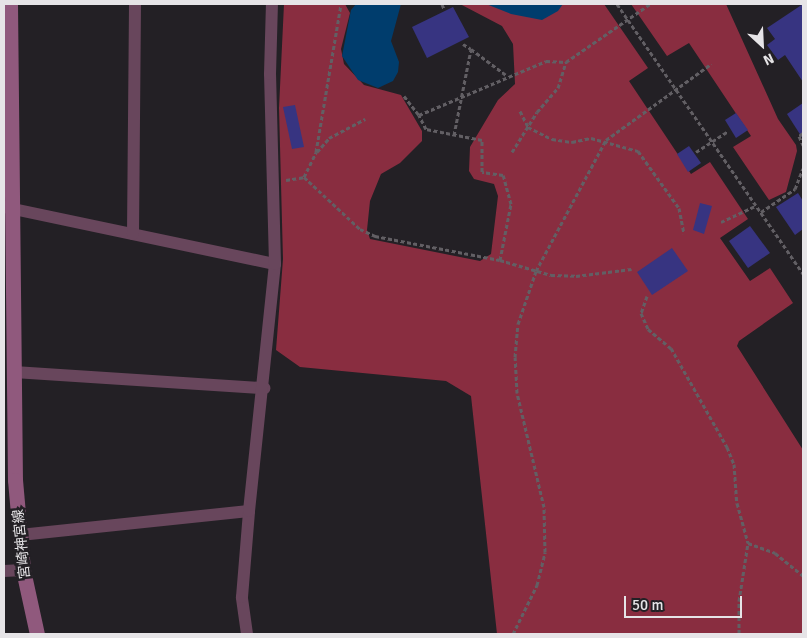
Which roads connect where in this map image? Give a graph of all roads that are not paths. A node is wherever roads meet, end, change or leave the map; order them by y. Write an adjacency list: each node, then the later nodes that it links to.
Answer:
1 (10, 4): 4 (main road, 宮崎神宮線)
2 (135, 4): 5 (street)
3 (272, 4): 6 (street)
4 (9, 208): 5 (street); 7 (main road, 宮崎神宮線)
5 (133, 234): 6 (street)
6 (275, 264): 8 (street)
7 (14, 372): 8 (street); 10 (main road, 宮崎神宮線)
8 (264, 388): 9 (street)
9 (249, 511): 10 (street); 14 (street)
10 (20, 535): 11 (main road, 宮崎神宮線)
11 (23, 570): 12 (street); 13 (main road, 宮崎神宮線)
12 (4, 571)
13 (37, 634)
14 (246, 634)

